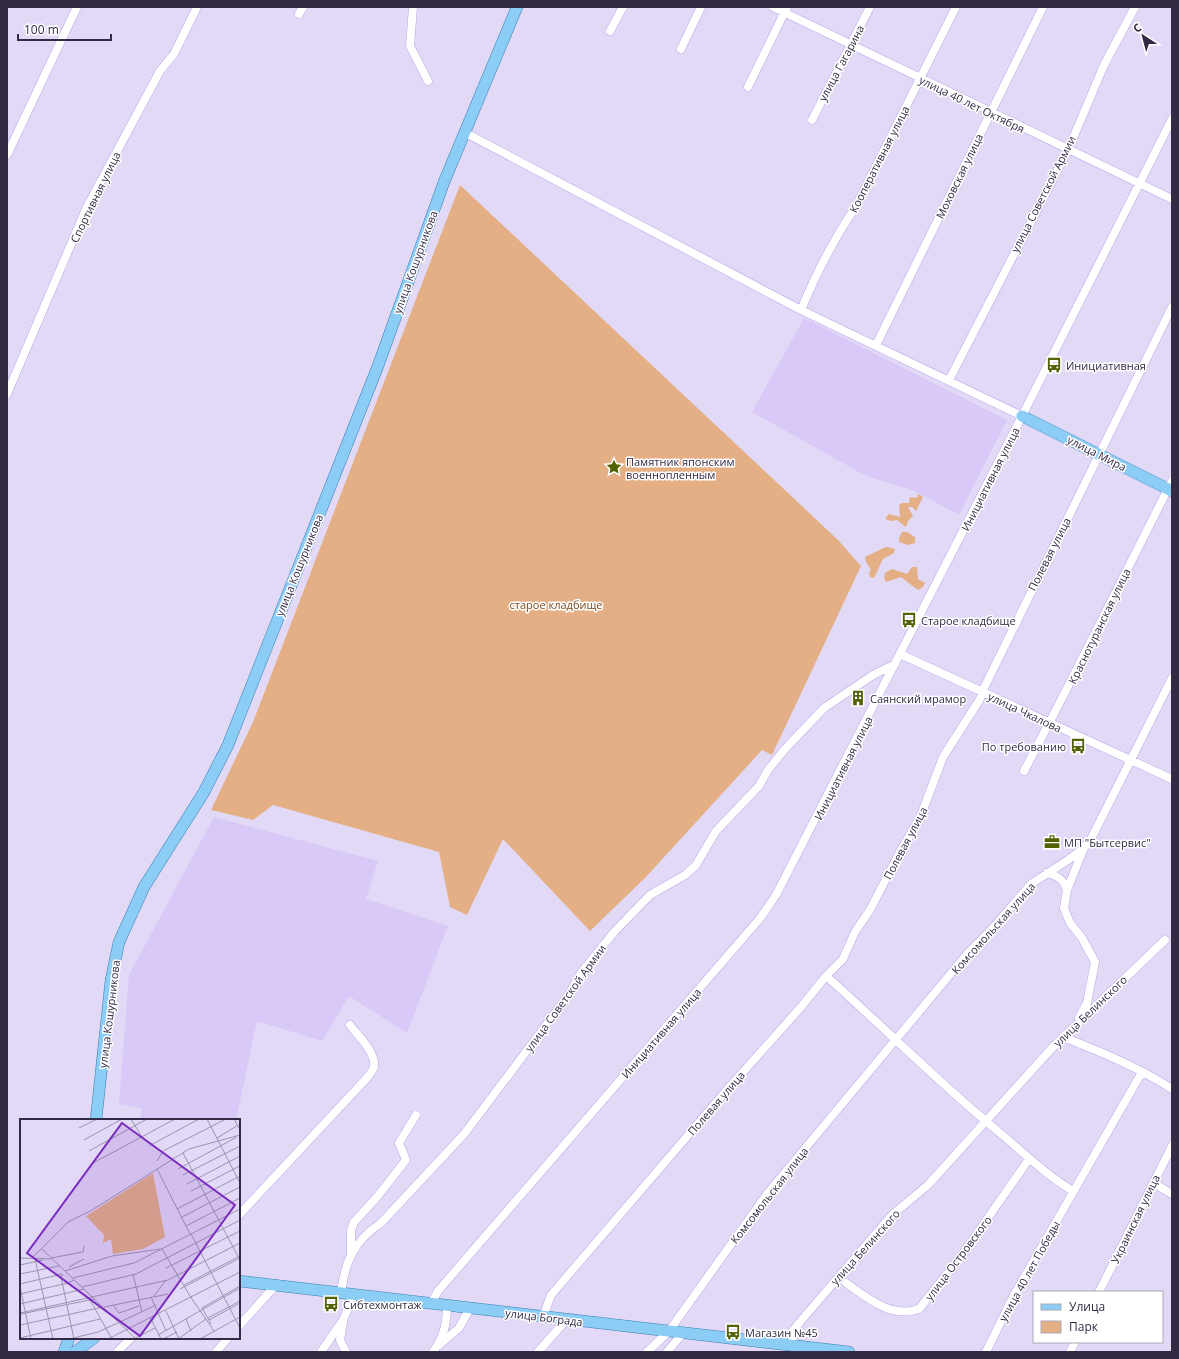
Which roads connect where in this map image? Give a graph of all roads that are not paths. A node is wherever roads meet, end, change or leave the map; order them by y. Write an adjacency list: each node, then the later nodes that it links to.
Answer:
1 (77, 7): 24 (street)
2 (198, 7): 31 (street, Спортивная улица)
3 (413, 7): 17 (street)
4 (517, 7): 22 (main road, улица Кошурникова)
5 (623, 7): 13 (street)
6 (701, 7): 15 (street)
7 (773, 7): 12 (street, улица 40 лет Октября)
8 (870, 7): 14 (street, улица Гагарина)
9 (956, 7): 16 (street, Кооперативная улица)
10 (1043, 7): 19 (street, Моховская улица)
11 (1135, 7): 23 (street, улица Советской Армии)
12 (785, 10): 14 (street, улица 40 лет Октября); 18 (street)
13 (610, 31)
14 (852, 44): 16 (street, улица 40 лет Октября); 21 (street, улица Гагарина)
15 (681, 50)
16 (920, 78): 19 (street, улица 40 лет Октября); 28 (street, Кооперативная улица)
17 (428, 82)
18 (748, 87)
19 (990, 113): 23 (street, улица 40 лет Октября); 29 (street, Моховская улица)
20 (1172, 119): 25 (street, Инициативная улица)
21 (812, 120)
22 (464, 132): 28 (street); 55 (main road, улица Кошурникова)
23 (1068, 150): 25 (street, улица 40 лет Октября); 30 (street, улица Советской Армии)
24 (7, 155)
25 (1140, 184): 26 (street, улица 40 лет Октября); 32 (street, Инициативная улица)
26 (1172, 199)
27 (1172, 307): 33 (street, Полевая улица)
28 (801, 310): 29 (street)
29 (876, 345): 30 (street)
30 (949, 380): 32 (street)
31 (7, 394)
32 (1022, 416): 33 (main road, улица Мира); 35 (street, Инициативная улица)
33 (1100, 454): 34 (main road, улица Мира); 38 (street, Полевая улица)
34 (1171, 487): 39 (street, Краснотуранская улица)
35 (900, 654): 36 (street, Инициативная улица); 38 (street, улица Чкалова)
36 (895, 664): 63 (street, улица Советской Армии); 70 (street, Инициативная улица)
37 (1172, 678): 40 (street, Комсомольская улица)
38 (982, 692): 39 (street, улица Чкалова); 47 (street, Полевая улица)
39 (1048, 723): 40 (street, улица Чкалова); 41 (street, Краснотуранская улица)
40 (1130, 761): 42 (street, улица Чкалова); 43 (street, Комсомольская улица)
41 (1024, 770)
42 (1172, 779)
43 (1083, 849): 44 (street, Комсомольская улица); 45 (street)
44 (1047, 873): 45 (street); 51 (street, Комсомольская улица)
45 (1067, 890): 48 (street)
46 (1165, 940): 48 (street, улица Белинского)
47 (826, 976): 51 (street); 73 (street, Полевая улица)
48 (1077, 1022): 50 (street, улица Белинского)
49 (350, 1026): 62 (street)
50 (1063, 1037): 52 (street); 56 (street, улица Белинского)
51 (895, 1040): 56 (street); 77 (street, Комсомольская улица)
52 (1142, 1072): 53 (street); 60 (street, улица 40 лет Победы)
53 (1172, 1089)
54 (416, 1115): 63 (street, улица Советской Армии)
55 (96, 1119)
56 (986, 1123): 58 (street); 85 (street, улица Белинского)
57 (1172, 1146): 59 (street, Украинская улица)
58 (1030, 1159): 60 (street); 65 (street, улица Островского)
59 (1153, 1182): 61 (street); 67 (street, Украинская улица)
60 (1073, 1191): 97 (street, улица 40 лет Победы)
61 (1172, 1194)
62 (240, 1214)
63 (351, 1252): 68 (street, улица Советской Армии)
64 (240, 1281): 66 (main road, улица Бограда)
65 (846, 1283)
66 (275, 1286): 68 (main road, улица Бограда); 76 (street)
67 (1099, 1291)
68 (341, 1293): 69 (main road, улица Бограда)
69 (354, 1295): 70 (main road, улица Бограда); 74 (street)
70 (431, 1304): 71 (main road, улица Бограда)
71 (448, 1306): 72 (main road, улица Бограда); 84 (street)
72 (470, 1308): 73 (main road, улица Бограда); 84 (street)
73 (543, 1317): 75 (main road, улица Бограда)
74 (343, 1320): 90 (street); 91 (street)
75 (566, 1320): 77 (main road, улица Бограда); 93 (street)
76 (240, 1325)
77 (669, 1331): 78 (main road, улица Бограда); 94 (street, Комсомольская улица)
78 (683, 1333): 85 (main road, улица Бограда); 95 (street)
79 (69, 1339): 86 (main road)
80 (93, 1339): 87 (main road)
81 (129, 1339): 88 (street)
82 (227, 1339): 89 (street)
83 (1074, 1343): 98 (street)
84 (439, 1345): 92 (street)
85 (785, 1347): 96 (main road, улица Бограда)
86 (64, 1352)
87 (75, 1352)
88 (117, 1352)
89 (216, 1352)
90 (321, 1352)
91 (346, 1352)
92 (433, 1352)
93 (538, 1352)
94 (647, 1352)
95 (668, 1352)
96 (849, 1352)
97 (986, 1352)
98 (1070, 1352)

